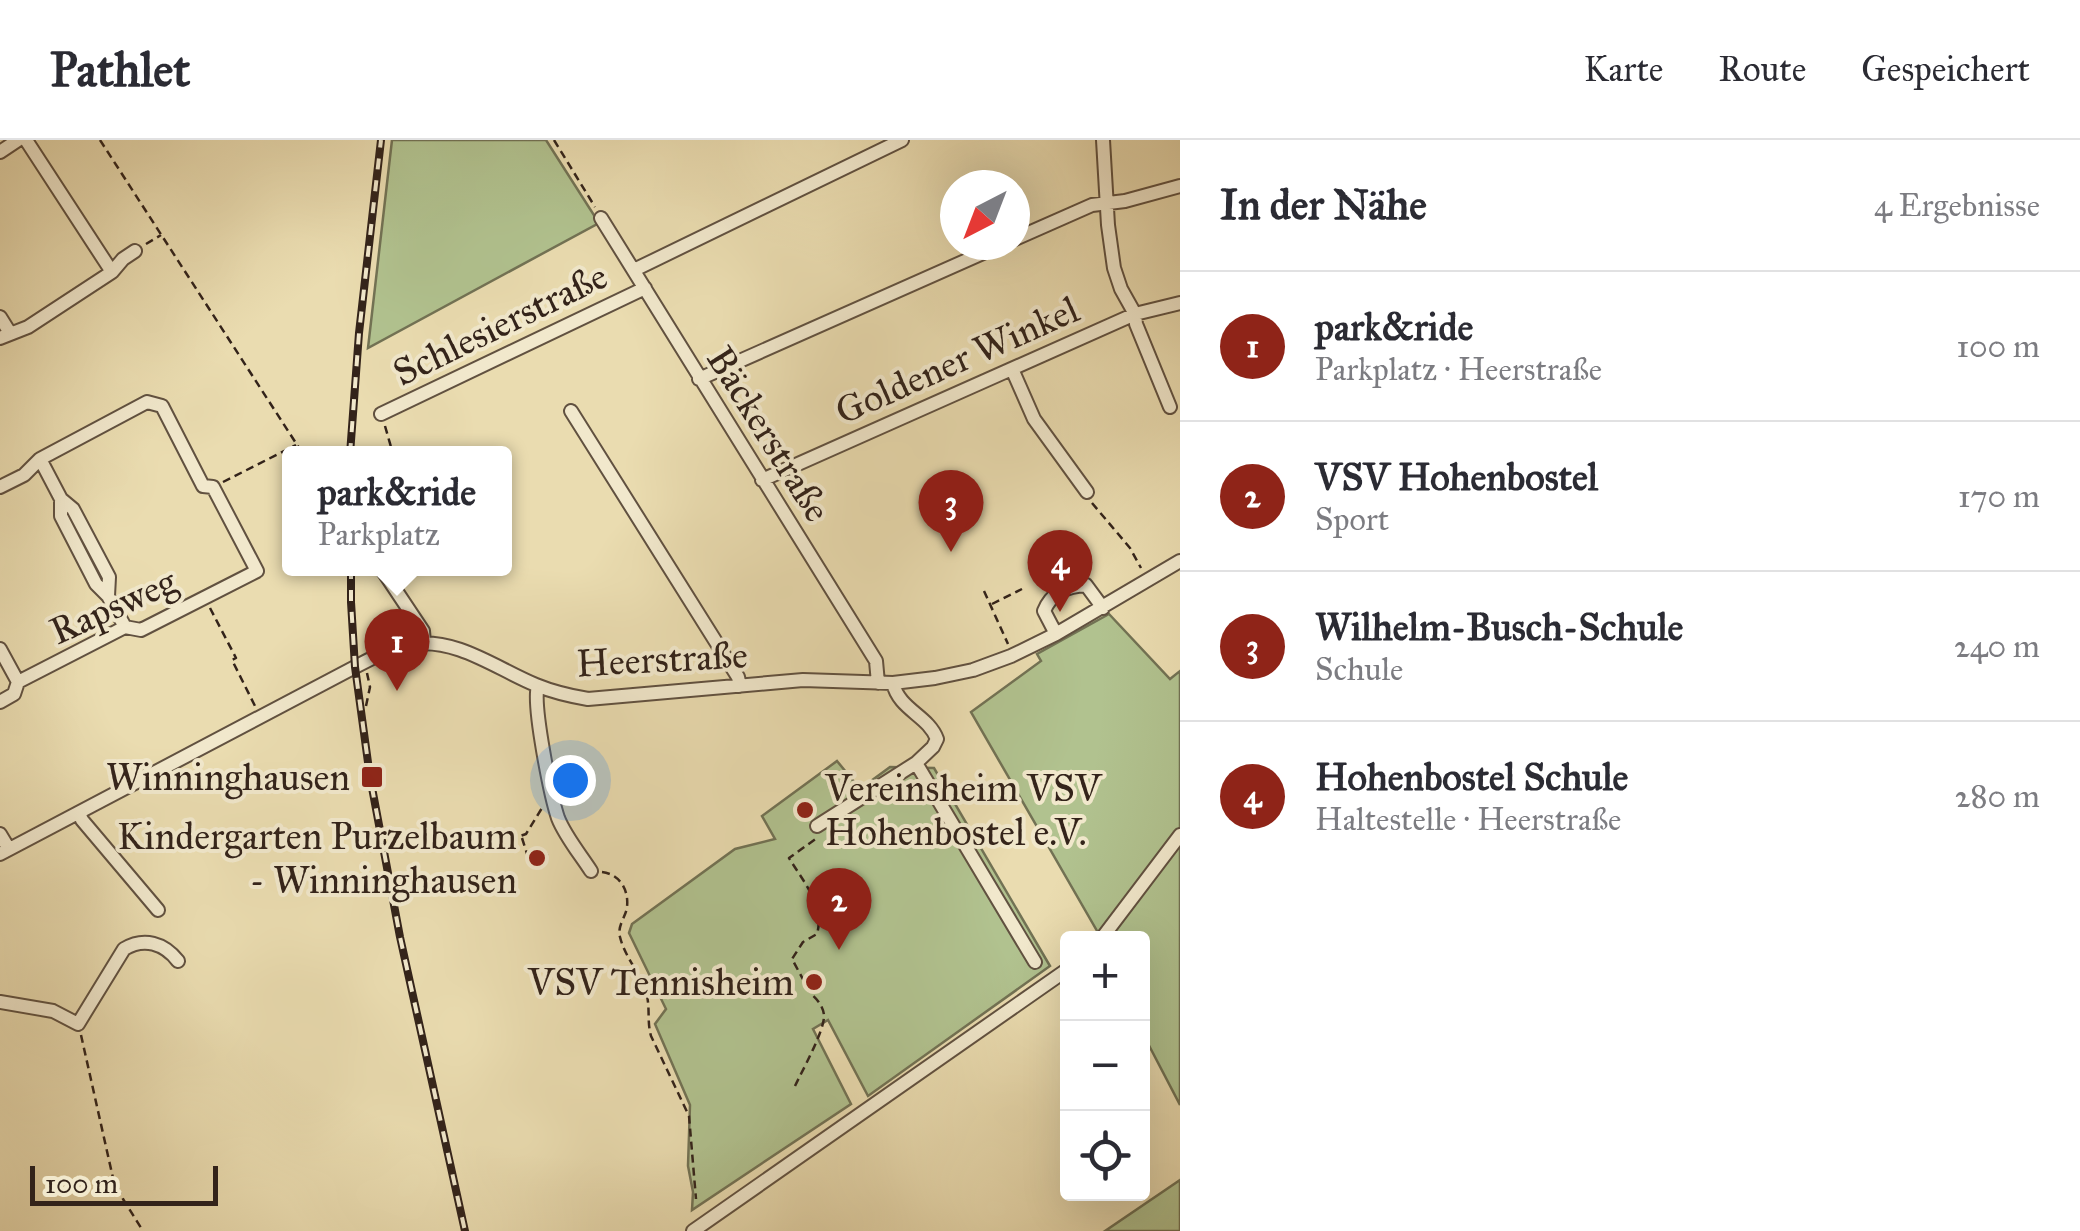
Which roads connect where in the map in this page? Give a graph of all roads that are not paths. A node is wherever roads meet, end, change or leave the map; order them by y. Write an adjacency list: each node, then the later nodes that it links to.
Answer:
1 (18, 140): 5 (street)
2 (26, 140): 13 (street)
3 (902, 140): 12 (street)
4 (1102, 140): 7 (street)
5 (0, 152)
6 (1180, 186): 7 (street)
7 (1108, 204): 9 (street); 16 (street)
8 (601, 218): 12 (street, Bäckerstraße)
9 (1030, 232)
10 (135, 251): 13 (street)
11 (967, 260): 20 (street)
12 (634, 270): 14 (street, Bäckerstraße)
13 (112, 272): 18 (street)
14 (645, 288): 20 (street, Bäckerstraße); 23 (street, Schlesierstraße)
15 (1180, 302): 16 (street, Goldener Winkel)
16 (1135, 314): 19 (street, Goldener Winkel); 21 (street)
17 (0, 318): 18 (street)
18 (5, 336)
19 (1012, 368): 25 (street, Goldener Winkel); 27 (street)
20 (700, 379): 25 (street, Bäckerstraße)
21 (1170, 407)
22 (571, 410): 39 (street)
23 (381, 414)
24 (40, 458): 26 (street); 31 (street); 31 (street, Rapsweg)
25 (762, 480): 36 (street, Bäckerstraße)
26 (0, 487)
27 (1088, 492)
28 (1180, 561): 30 (street, Heerstraße)
29 (386, 576): 33 (street)
30 (1103, 608): 32 (street, Heerstraße); 32 (street)
31 (125, 627): 35 (street, Rapsweg)
32 (1056, 634): 37 (street, Heerstraße)
33 (424, 643): 38 (street, Heerstraße); 42 (street, Heerstraße)
34 (0, 649): 35 (street)
35 (18, 682): 40 (street, Rapsweg)
36 (878, 683): 37 (street, Heerstraße); 39 (street, Heerstraße)
37 (893, 683): 41 (street)
38 (538, 686): 39 (street, Heerstraße); 47 (street)
39 (740, 686)
40 (0, 702)
41 (916, 763): 43 (street); 51 (street)
42 (79, 813): 46 (street, Heerstraße); 48 (street)
43 (817, 826)
44 (0, 834): 46 (street)
45 (1180, 835): 49 (street)
46 (5, 852)
47 (591, 871)
48 (158, 910)
49 (1107, 931)
50 (178, 961): 53 (street)
51 (1035, 962)
52 (1060, 974): 54 (street)
53 (0, 1002)
54 (693, 1231)

